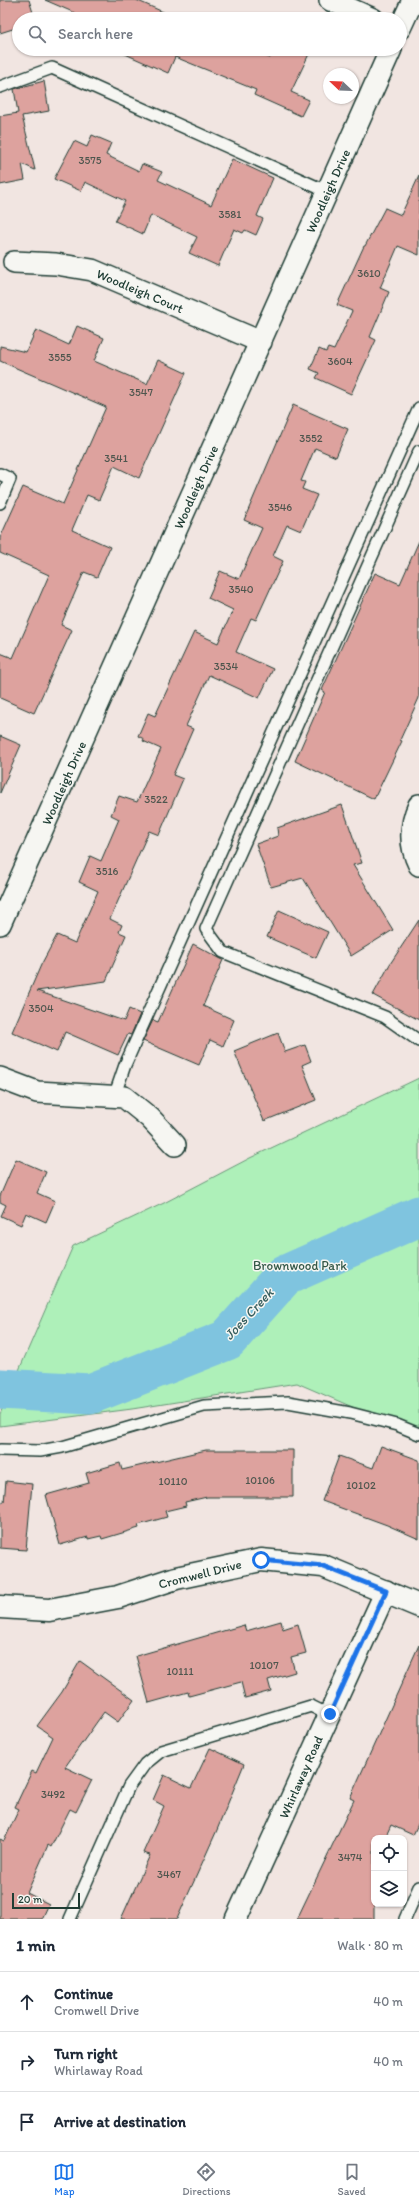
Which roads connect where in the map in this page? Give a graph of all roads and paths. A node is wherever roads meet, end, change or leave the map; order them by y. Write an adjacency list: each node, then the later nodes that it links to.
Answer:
1 (330, 0): 3 (street)
2 (413, 0): 4 (street)
3 (357, 12)
4 (407, 13)
5 (388, 56): 7 (street, Woodleigh Drive)
6 (0, 87): 7 (lane)
7 (328, 192): 9 (street, Woodleigh Drive)
8 (14, 262): 9 (street, Woodleigh Court)
9 (261, 342): 16 (street, Woodleigh Drive)
10 (419, 408): 19 (lane)
11 (419, 451): 17 (lane)
12 (0, 474): 13 (lane)
13 (0, 503)
14 (419, 805): 15 (street)
15 (419, 865)
16 (0, 924)
17 (419, 1041)
18 (0, 1078): 19 (street)
19 (114, 1097): 20 (street)
20 (175, 1145)
21 (419, 1434): 22 (lane)
22 (0, 1450)
23 (386, 1591): 24 (street, Cromwell Drive); 25 (street, Cromwell Drive); 26 (street, Whirlaway Road)
24 (419, 1606)
25 (0, 1607)
26 (330, 1714): 28 (lane); 29 (street, Whirlaway Road)
27 (419, 1887): 30 (lane)
28 (70, 1919)
29 (236, 1919)
30 (405, 1919)

